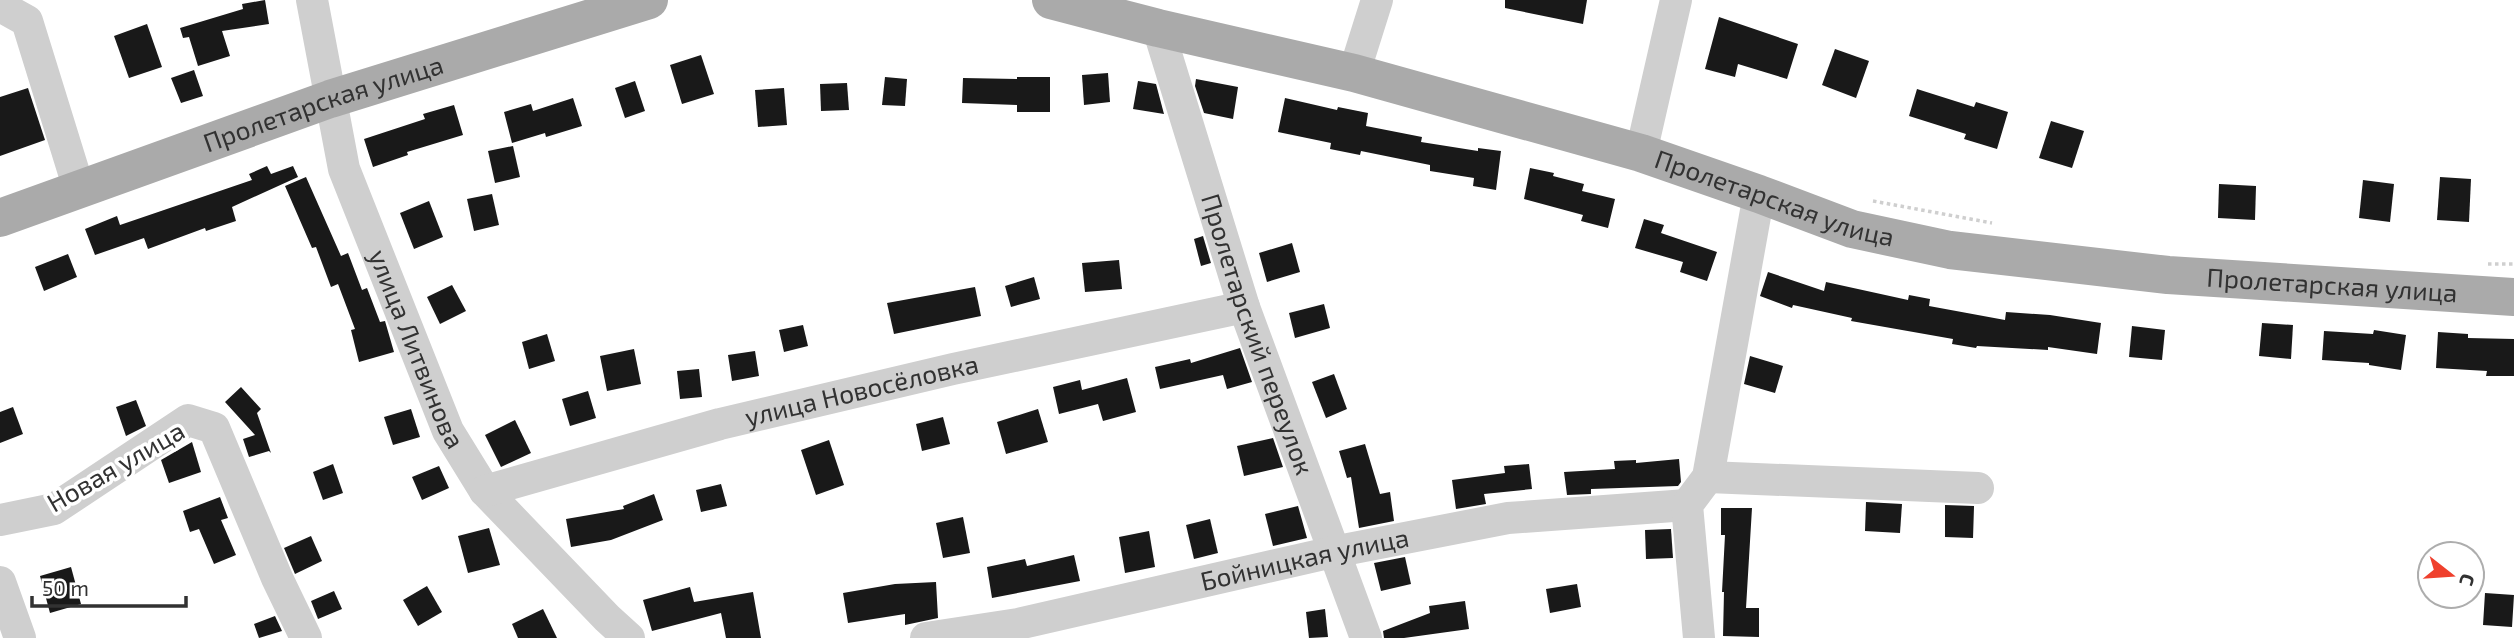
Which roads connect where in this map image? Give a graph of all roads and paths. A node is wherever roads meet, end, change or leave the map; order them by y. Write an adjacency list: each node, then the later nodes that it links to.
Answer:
1 (312, 0): 9 (street, улица Литвинова)
2 (649, 0): 9 (main road, Пролетарская улица)
3 (1051, 0): 7 (main road, Пролетарская улица)
4 (1377, 0): 8 (street)
5 (1676, 0): 10 (street)
6 (0, 6): 11 (street)
7 (1158, 28): 8 (main road, Пролетарская улица); 19 (street, Пролетарский переулок)
8 (1354, 73): 10 (main road, Пролетарская улица)
9 (330, 99): 11 (main road, Пролетарская улица); 22 (street, улица Литвинова)
10 (1641, 153): 12 (main road, Пролетарская улица)
11 (79, 189): 14 (main road, Пролетарская улица)
12 (1759, 194): 18 (main road, Пролетарская улица); 20 (street)
13 (1863, 199): 15 (path)
14 (0, 218)
15 (1998, 224)
16 (2486, 264): 17 (path)
17 (2514, 264)
18 (2514, 297)
19 (1244, 307): 22 (street, улица Новосёловка); 25 (street, Пролетарский переулок)
20 (1708, 477): 21 (street); 23 (street)
21 (1978, 488)
22 (485, 491): 29 (street, улица Литвинова)
23 (1686, 505): 25 (street, Бойницкая улица); 32 (street)
24 (0, 520): 28 (street, Новая улица)
25 (1333, 552): 30 (street, Бойницкая улица); 31 (street, Пролетарский переулок)
26 (0, 582): 27 (street)
27 (20, 638)
28 (306, 638)
29 (629, 638)
30 (926, 638)
31 (1366, 638)
32 (1699, 638)

